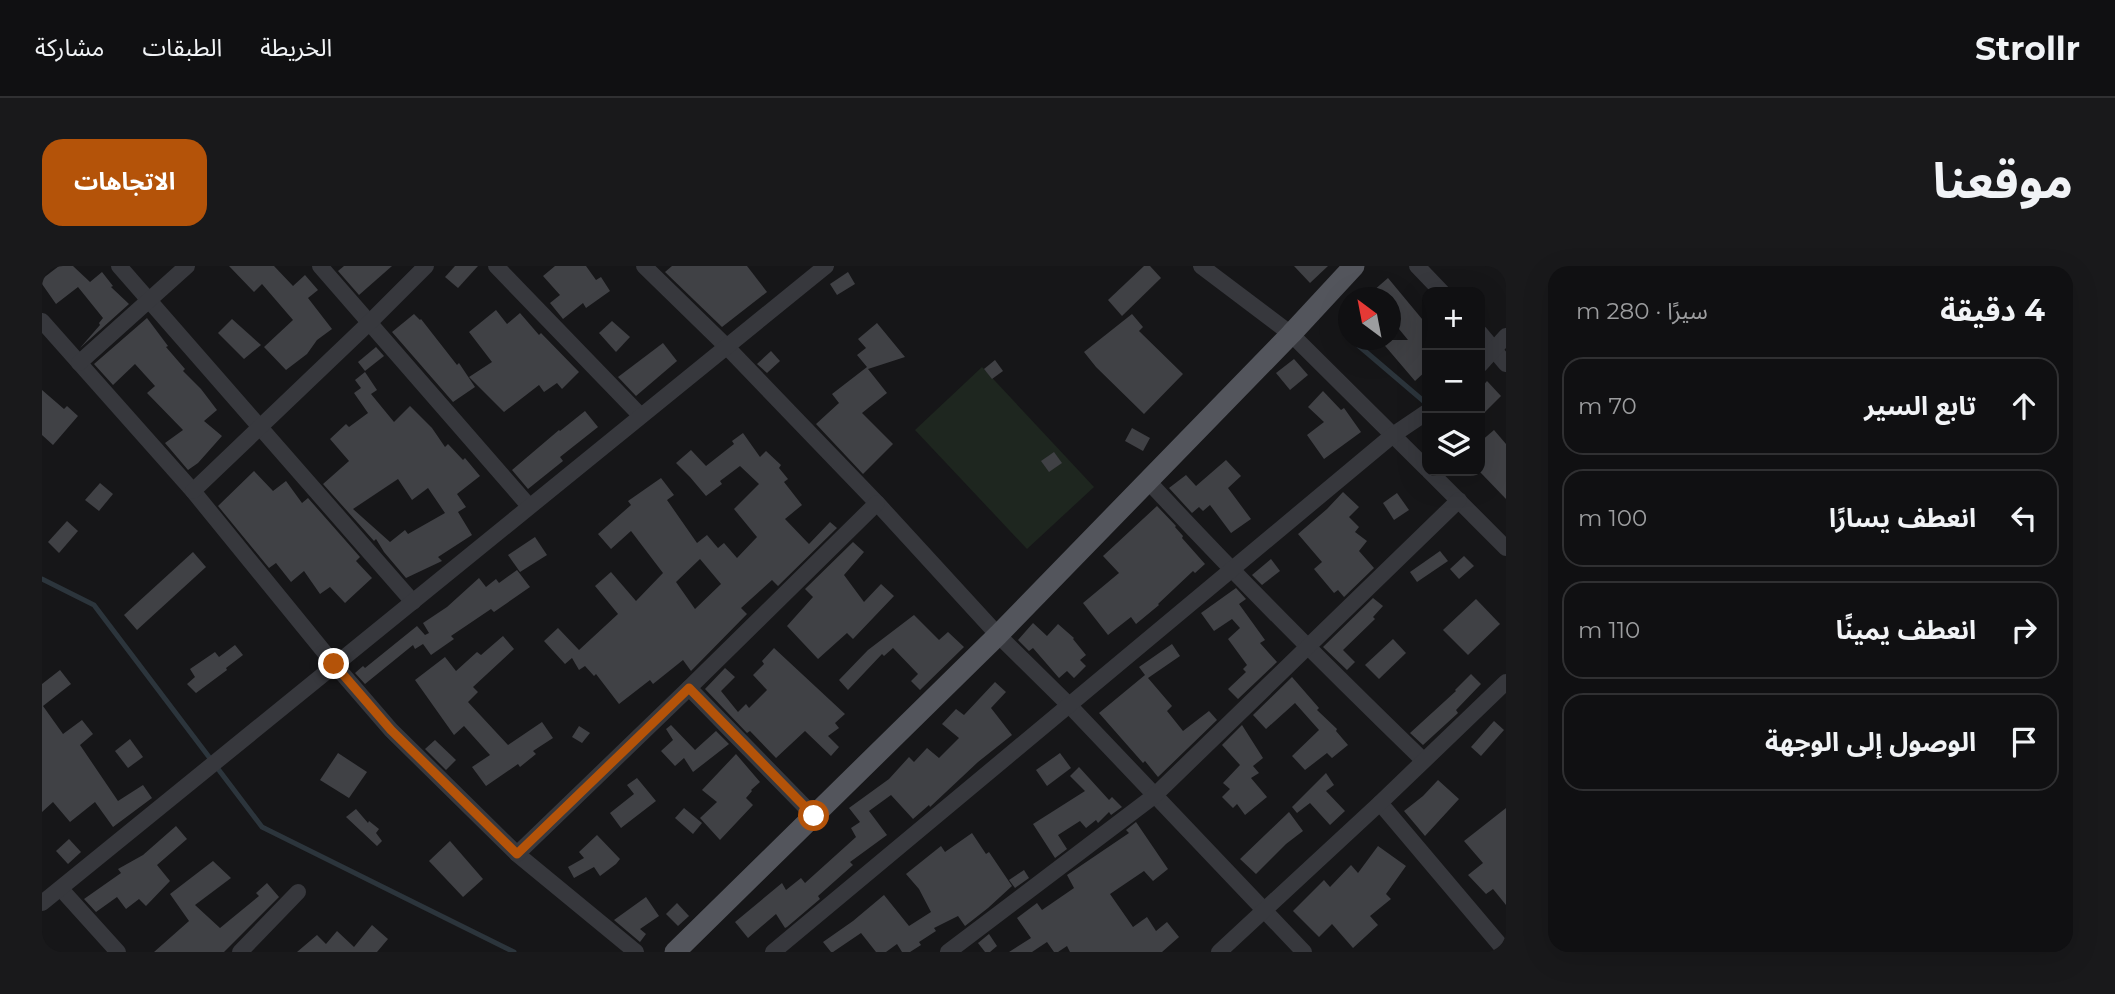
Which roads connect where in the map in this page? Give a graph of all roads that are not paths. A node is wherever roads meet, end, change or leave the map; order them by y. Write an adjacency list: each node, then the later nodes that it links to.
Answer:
1 (119, 266): 12 (street)
2 (187, 266): 12 (street)
3 (320, 266): 14 (street)
4 (426, 266): 14 (street)
5 (496, 266): 23 (street)
6 (644, 266): 18 (street)
7 (826, 266): 18 (street)
8 (1201, 266): 15 (street)
9 (1354, 266): 15 (main road)
10 (1417, 266): 11 (street)
11 (1437, 287)
12 (148, 300): 21 (street); 25 (street)
13 (42, 321): 21 (street)
14 (370, 322): 25 (street); 33 (street)
15 (1291, 334): 26 (street); 29 (main road)
16 (1506, 336): 19 (street)
17 (1485, 338): 19 (street)
18 (726, 346): 23 (street); 32 (street)
19 (1494, 348): 20 (street); 22 (street)
20 (1485, 359)
21 (79, 363): 30 (street)
22 (1506, 364)
23 (640, 415): 33 (street)
24 (1422, 416): 26 (street)
25 (260, 426): 30 (street); 36 (street)
26 (1393, 435): 27 (street); 35 (street)
27 (1422, 464)
28 (1434, 476): 31 (street)
29 (1148, 481): 35 (street); 37 (main road)
30 (193, 491): 39 (street)
31 (1459, 500): 34 (street); 38 (street)
32 (877, 503): 37 (street); 41 (street)
33 (529, 506): 36 (street)
34 (1506, 548)
35 (1231, 570): 38 (street); 42 (street)
36 (413, 602): 39 (street)
37 (998, 635): 42 (street); 46 (main road)
38 (1307, 648): 43 (street); 44 (street)
39 (334, 664): 47 (street); 48 (street)
40 (1506, 682): 43 (street)
41 (689, 688): 46 (street); 47 (street)
42 (1070, 706): 44 (street); 56 (street)
43 (1423, 761): 45 (street)
44 (1154, 796): 51 (street); 57 (street)
45 (1380, 803): 51 (street); 60 (street)
46 (814, 816): 55 (main road)
47 (517, 854): 54 (street)
48 (61, 889): 50 (street); 52 (street)
49 (298, 892): 53 (street)
50 (42, 903)
51 (1264, 909): 58 (street); 59 (street)
52 (118, 952)
53 (240, 952)
54 (636, 952)
55 (676, 952)
56 (773, 952)
57 (948, 952)
58 (1219, 952)
59 (1304, 952)
60 (1506, 952)

